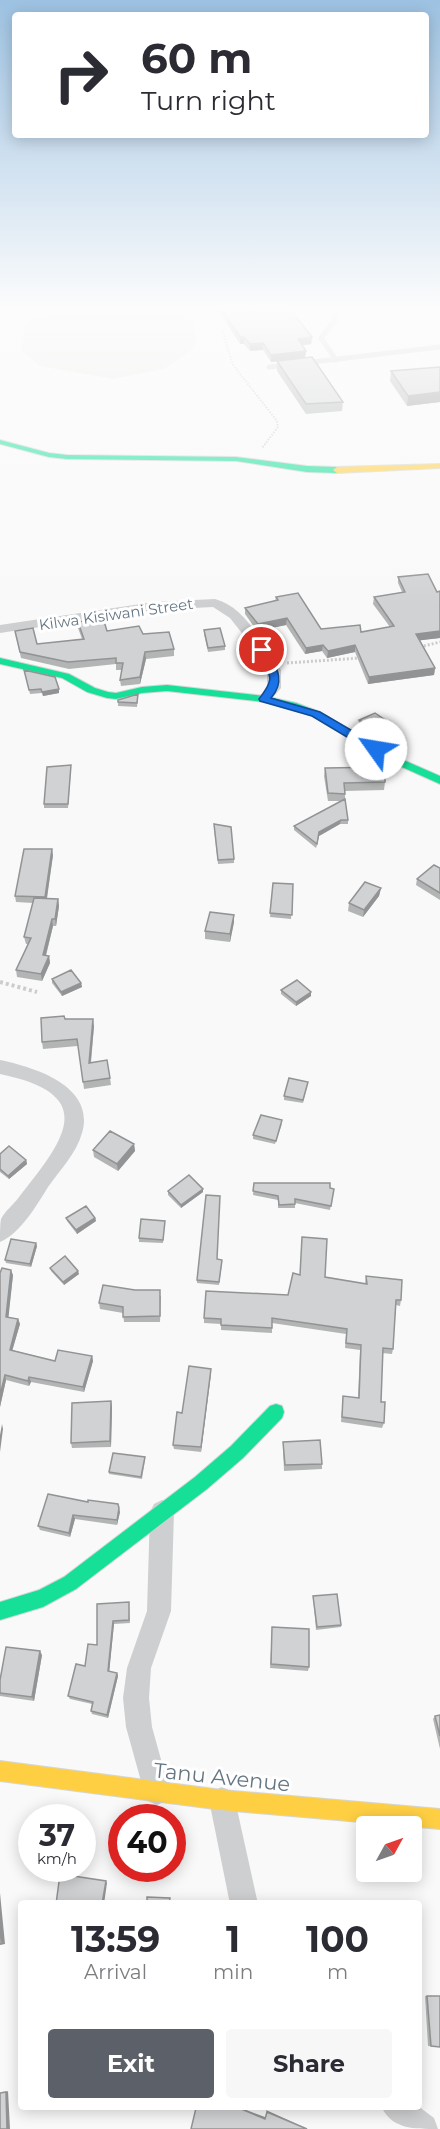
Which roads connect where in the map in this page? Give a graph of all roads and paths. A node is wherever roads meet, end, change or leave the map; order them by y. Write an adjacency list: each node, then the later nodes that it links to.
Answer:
1 (265, 406): 3 (path)
2 (0, 442): 3 (street)
3 (253, 461): 4 (street)
4 (440, 466)
5 (0, 629): 10 (street, Kilwa Kisiwani Street)
6 (440, 642): 7 (path)
7 (411, 650)
8 (361, 658): 10 (path)
9 (0, 661): 11 (street)
10 (267, 663): 11 (street, Kilwa Kisiwani Street)
11 (264, 699): 12 (street)
12 (440, 780)
13 (0, 982): 14 (path)
14 (37, 992)
15 (0, 1067): 16 (street)
16 (0, 1233)
17 (276, 1412): 18 (street)
18 (162, 1512): 19 (street); 21 (street)
19 (0, 1611)
20 (0, 1771): 21 (street, Tanu Avenue)
21 (157, 1792): 22 (street, Tanu Avenue)
22 (222, 1800): 23 (street, Tanu Avenue); 24 (street)
23 (440, 1819)
24 (243, 1900)
25 (399, 2110): 26 (street)
26 (423, 2129)

